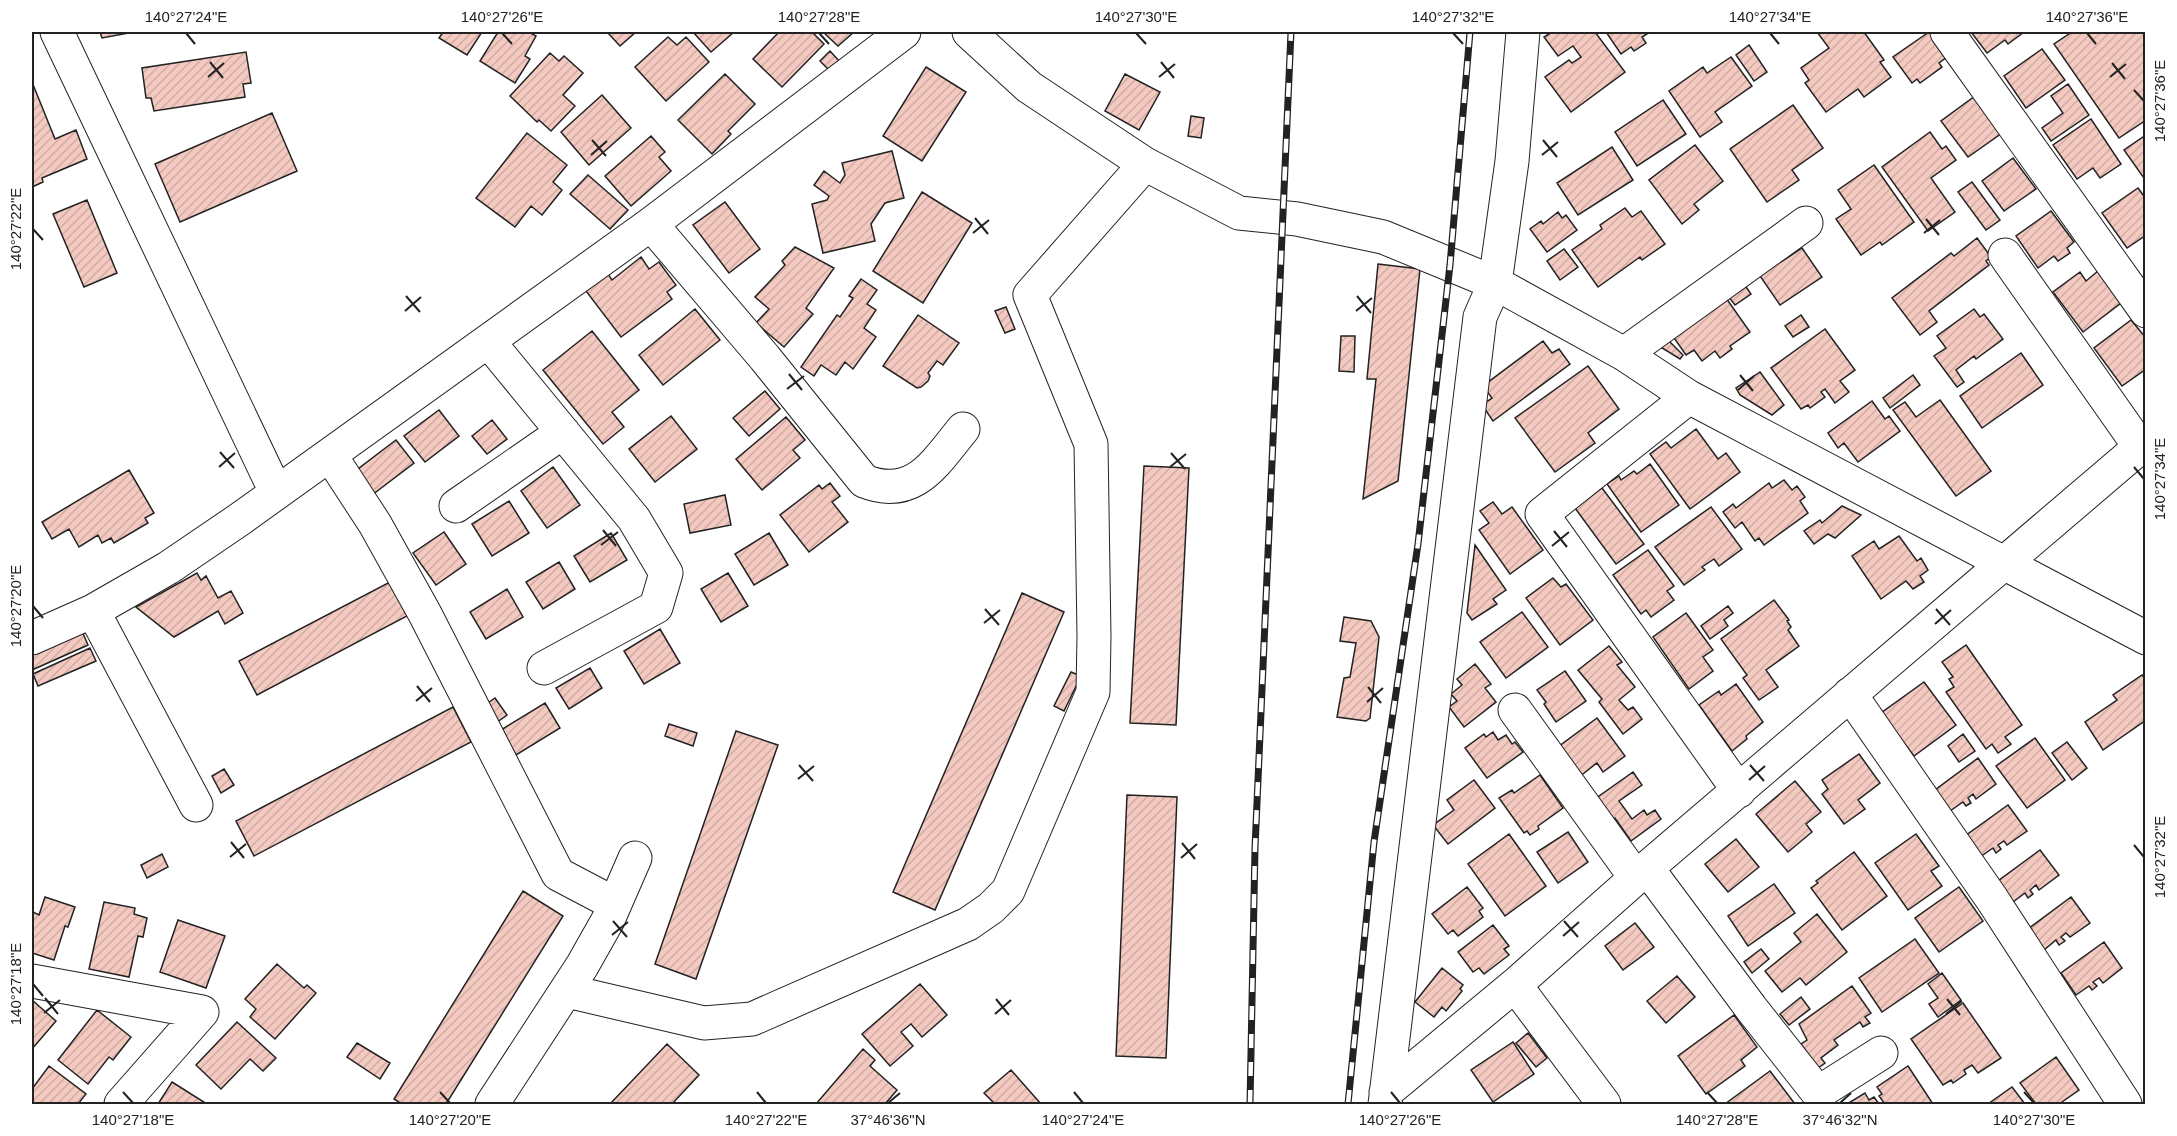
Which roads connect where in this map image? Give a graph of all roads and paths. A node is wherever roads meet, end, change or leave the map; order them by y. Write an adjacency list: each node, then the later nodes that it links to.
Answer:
1 (57, 32): 19 (street)
2 (904, 32): 8 (street)
3 (969, 32): 6 (street)
4 (1523, 32): 10 (street)
5 (1947, 32): 11 (street)
6 (1145, 164): 10 (street); 35 (street)
7 (1806, 223): 13 (street)
8 (651, 224): 12 (street); 15 (street)
9 (2005, 255): 17 (street)
10 (1495, 283): 13 (street); 37 (street)
11 (2145, 311)
12 (488, 341): 16 (street); 18 (street)
13 (1624, 354): 14 (street)
14 (1689, 397): 21 (street); 28 (street)
15 (963, 429)
16 (563, 432): 20 (street); 25 (street)
17 (2143, 445): 21 (street)
18 (330, 455): 19 (street); 32 (street)
19 (276, 492): 22 (street)
20 (456, 506)
21 (2005, 563): 24 (street); 26 (street)
22 (93, 611): 23 (street); 29 (street)
23 (32, 638)
24 (2145, 638)
25 (544, 668)
26 (1850, 694): 28 (street); 41 (street)
27 (1515, 710): 31 (street)
28 (1739, 791): 31 (street)
29 (196, 805)
30 (635, 858): 32 (street)
31 (1642, 873): 34 (street); 36 (street)
32 (615, 904): 35 (street)
33 (32, 981): 38 (street)
34 (1515, 985): 37 (street); 40 (street)
35 (567, 991): 39 (street)
36 (1881, 1053)
37 (1385, 1098)
38 (121, 1104)
39 (492, 1104)
40 (1604, 1104)
41 (2123, 1104)

